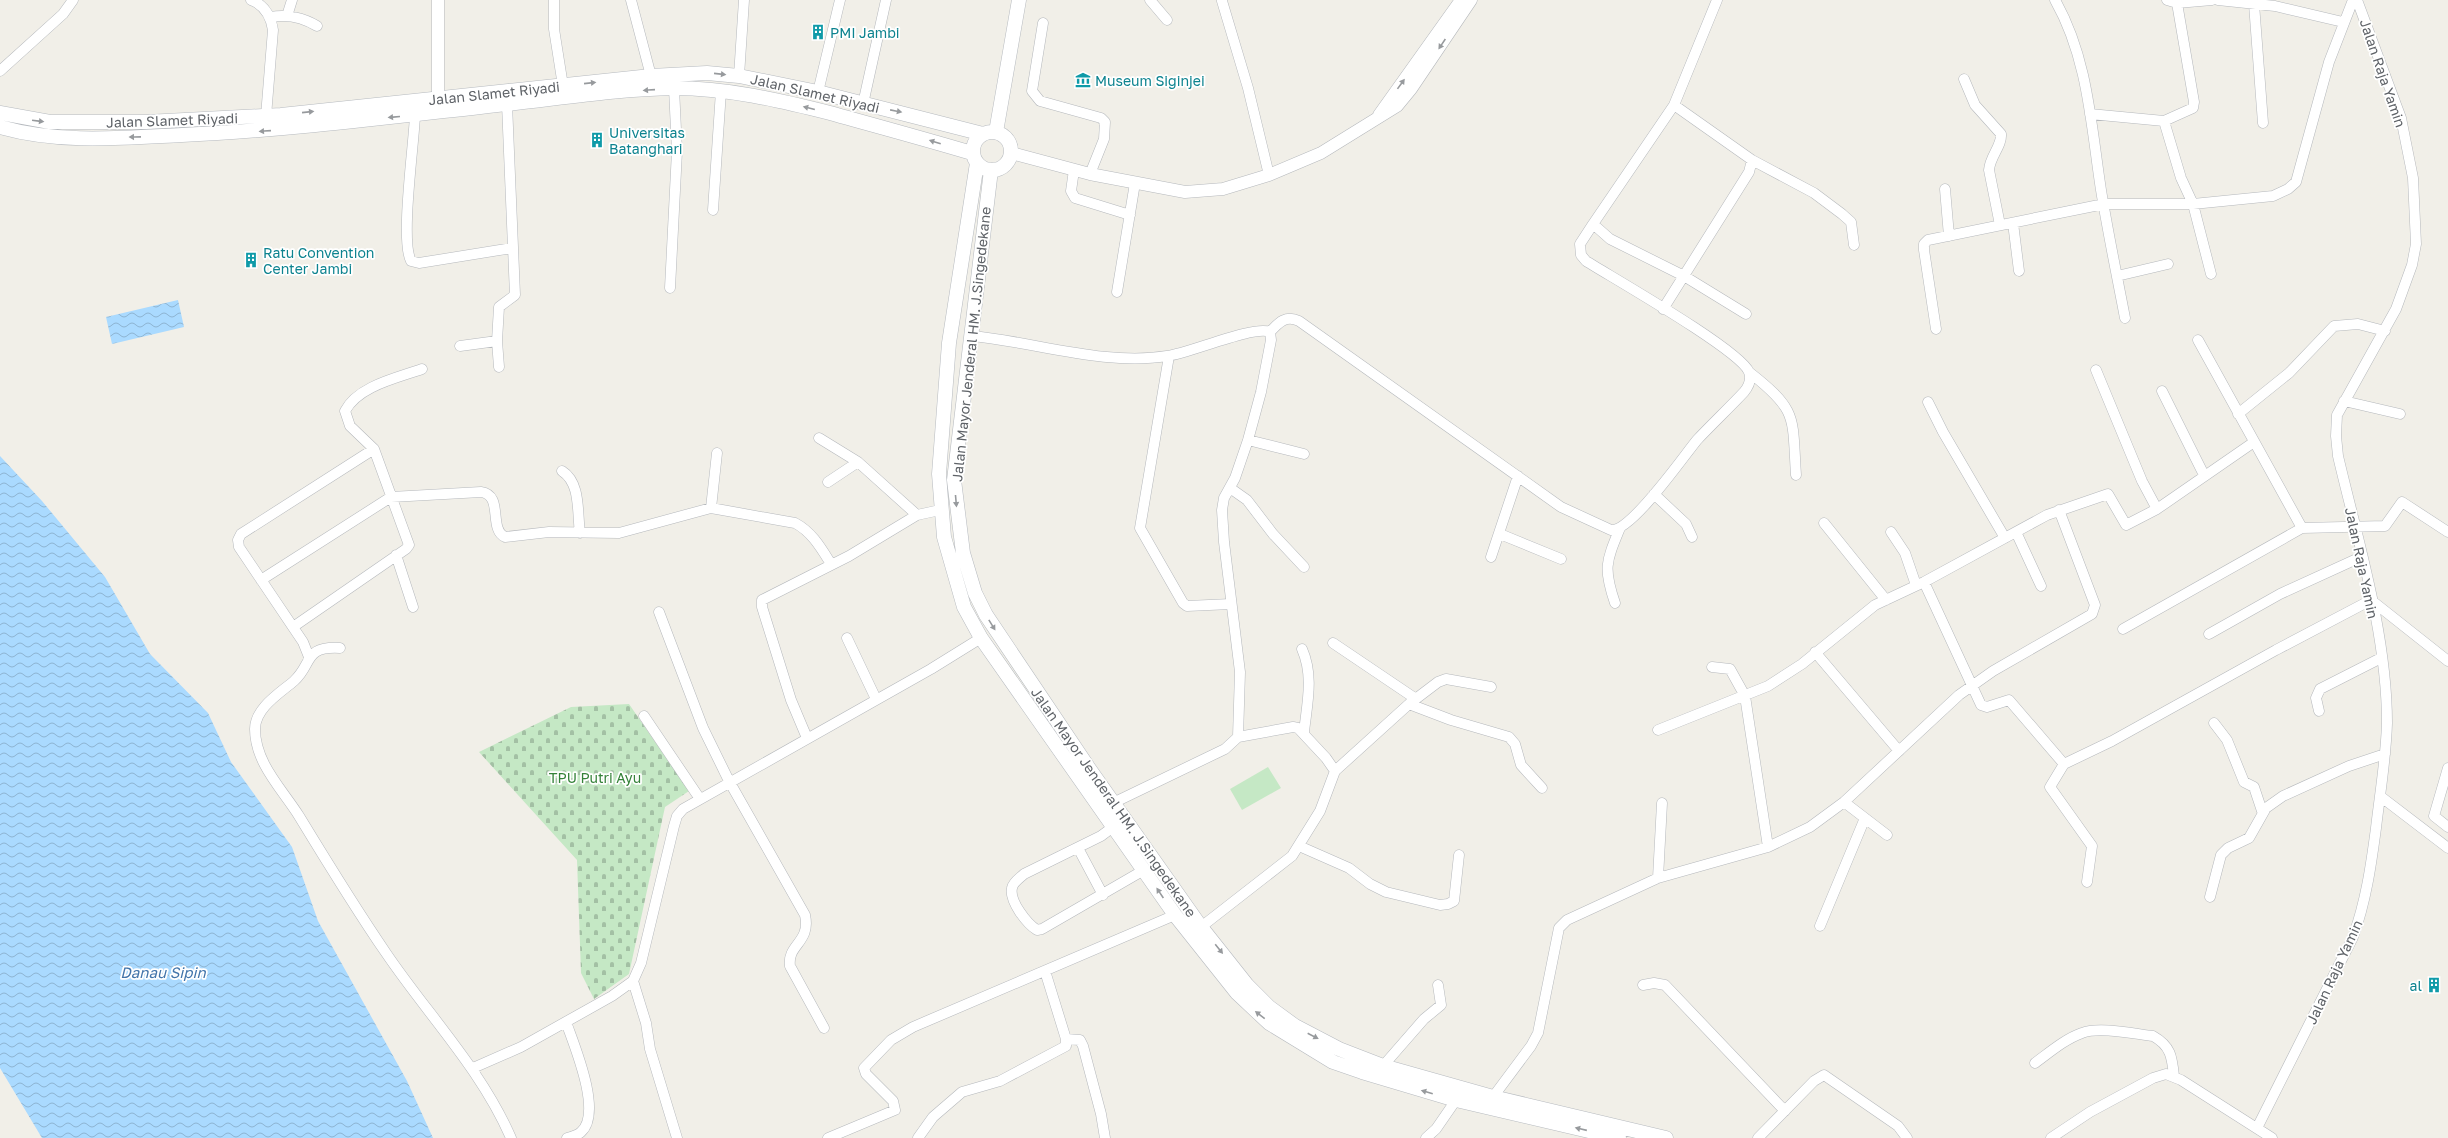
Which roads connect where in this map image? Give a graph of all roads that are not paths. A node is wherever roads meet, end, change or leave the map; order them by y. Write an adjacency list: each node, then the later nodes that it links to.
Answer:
1 (73, 0): 30 (street)
2 (251, 0): 25 (street)
3 (292, 0): 24 (street)
4 (438, 0): 40 (street)
5 (554, 0): 35 (street)
6 (631, 0): 31 (street)
7 (744, 0): 32 (street)
8 (840, 0): 38 (street)
9 (886, 0): 42 (street)
10 (1019, 0): 54 (main road)
11 (1150, 0): 26 (street)
12 (1461, 0): 49 (street, one-way to 12)
13 (1471, 0): 49 (street, one-way to 49)
14 (1717, 0): 43 (street)
15 (2055, 0): 45 (street)
16 (2212, 0): 21 (street)
17 (2218, 0): 23 (street)
18 (2353, 0): 27 (street)
19 (2357, 0): 85 (street, Jalan Raja Yamin)
20 (1222, 1): 61 (street)
21 (2172, 2): 50 (street)
22 (2268, 3): 23 (street); 27 (street)
23 (2254, 4): 51 (street)
24 (287, 16): 25 (street); 29 (street)
25 (270, 17): 48 (street)
26 (1167, 20)
27 (2343, 22): 65 (street)
28 (1043, 23): 60 (street)
29 (318, 26)
30 (0, 71)
31 (651, 76): 32 (main road, Jalan Slamet Riyadi, one-way to 32); 35 (main road, Jalan Slamet Riyadi, one-way to 31)
32 (739, 76): 34 (main road, Jalan Slamet Riyadi)
33 (1964, 79): 70 (street)
34 (777, 83): 38 (main road, Jalan Slamet Riyadi); 39 (main road)
35 (563, 86): 40 (main road, Jalan Slamet Riyadi)
36 (674, 88): 37 (main road, Jalan Slamet Riyadi); 41 (main road, Jalan Slamet Riyadi, one-way to 41); 79 (street)
37 (721, 91): 39 (main road, Jalan Slamet Riyadi); 66 (street)
38 (818, 92): 42 (main road, Jalan Slamet Riyadi)
39 (771, 98): 56 (main road, Jalan Slamet Riyadi, one-way to 39)
40 (438, 99): 46 (main road, Jalan Slamet Riyadi, one-way to 40)
41 (507, 104): 47 (main road, Jalan Slamet Riyadi); 73 (street)
42 (863, 104): 54 (main road, Jalan Slamet Riyadi, one-way to 54)
43 (1674, 105): 57 (street); 69 (street)
44 (0, 113): 48 (main road, Jalan Slamet Riyadi, one-way to 48)
45 (2090, 114): 50 (street); 64 (street)
46 (281, 115): 48 (main road, Jalan Slamet Riyadi); 53 (main road)
47 (415, 115): 53 (main road, Jalan Slamet Riyadi, one-way to 53); 73 (street)
48 (266, 116)
49 (1378, 116): 61 (street)
50 (2164, 121): 65 (street)
51 (2263, 123)
52 (0, 127): 53 (main road, Jalan Slamet Riyadi, one-way to 52)
53 (284, 129)
54 (990, 133): 55 (main road); 56 (main road)
55 (1011, 153): 58 (main road); 59 (street)
56 (975, 158): 58 (main road); 118 (main road, Jalan Mayor Jenderal HM. J.Singedekane)
57 (1752, 160): 72 (street); 77 (street)
58 (991, 170): 87 (main road, Jalan Mayor Jenderal HM. J.Singedekane)
59 (1074, 170): 60 (street); 67 (street)
60 (1090, 174): 62 (street)
61 (1269, 175): 62 (street)
62 (1135, 183): 67 (street)
63 (1945, 189): 71 (street)
64 (2104, 204): 65 (street); 68 (street); 78 (street)
65 (2193, 204): 76 (street)
66 (713, 210)
67 (1130, 215): 80 (street)
68 (2013, 223): 70 (street); 75 (street)
69 (1593, 224): 77 (street); 81 (street)
70 (2000, 225): 71 (street)
71 (1949, 236): 84 (street)
72 (1854, 245)
73 (512, 248): 89 (street)
74 (2168, 264): 78 (street)
75 (2019, 271)
76 (2211, 274)
77 (1684, 276): 81 (street); 82 (street)
78 (2117, 276): 83 (street)
79 (670, 288)
80 (1117, 292)
81 (1663, 309): 95 (street)
82 (1746, 314)
83 (2125, 318)
84 (1936, 329)
85 (2385, 331): 97 (street, Jalan Raja Yamin); 99 (street)
86 (1270, 332): 91 (street); 102 (street); 110 (street)
87 (972, 336): 91 (street); 167 (main road, Jalan Mayor Jenderal HM. J.Singedekane, one-way to 167)
88 (2198, 340): 99 (street)
89 (497, 341): 90 (street); 92 (street)
90 (460, 346)
91 (1169, 356): 144 (street)
92 (499, 367)
93 (422, 369): 104 (street)
94 (2096, 370): 117 (street)
95 (1749, 372): 111 (street); 114 (street)
96 (2162, 391): 109 (street)
97 (2344, 401): 100 (street); 122 (street, Jalan Raja Yamin)
98 (1928, 402): 131 (street)
99 (2238, 414): 103 (street)
100 (2400, 414)
101 (819, 438): 107 (street)
102 (1248, 440): 106 (street); 113 (street)
103 (2254, 442): 109 (street); 124 (street)
104 (374, 449): 115 (street); 138 (street)
105 (717, 454): 116 (street)
106 (1304, 454)
107 (858, 462): 112 (street); 120 (street)
108 (562, 471): 128 (street)
109 (2204, 475): 117 (street)
110 (1518, 476): 123 (street); 129 (street)
111 (1796, 476)
112 (828, 482)
113 (1230, 488): 137 (street); 144 (street)
114 (1654, 494): 123 (street); 130 (street)
115 (391, 497): 128 (street); 132 (street); 138 (street)
116 (711, 508): 128 (street); 136 (street)
117 (2157, 509): 119 (street)
118 (940, 510): 120 (street); 151 (main road, Jalan Mayor Jenderal HM. J.Singedekane)
119 (2059, 510): 126 (street); 160 (street)
120 (917, 515): 136 (street)
121 (1824, 523): 141 (street)
122 (2354, 526): 124 (street); 127 (street); 134 (street, Jalan Raja Yamin)
123 (1620, 528): 143 (street)
124 (2302, 528): 148 (street)
125 (1891, 532): 139 (street)
126 (2016, 532): 131 (street); 140 (street)
127 (2448, 532)
128 (580, 533)
129 (1500, 534): 133 (street); 135 (street)
130 (1692, 537)
131 (2005, 538): 139 (street)
132 (396, 555): 145 (street); 147 (street)
133 (1491, 557)
134 (2361, 557): 142 (street, Jalan Raja Yamin); 149 (street)
135 (1561, 559)
136 (831, 564): 173 (street)
137 (1304, 567)
138 (261, 580): 147 (street)
139 (1920, 583): 141 (street); 160 (street)
140 (2041, 586)
141 (1886, 600): 155 (street)
142 (2371, 600): 157 (street, Jalan Raja Yamin); 158 (street); 178 (street)
143 (1615, 603)
144 (1231, 604): 172 (street)
145 (413, 607)
146 (658, 612): 181 (street)
147 (293, 627): 156 (street)
148 (2123, 628)
149 (2209, 634)
150 (847, 638): 163 (street)
151 (981, 638): 163 (street); 170 (main road, Jalan Mayor Jenderal HM. J.Singedekane)
152 (1333, 643): 164 (street)
153 (340, 648): 156 (street)
154 (1302, 649): 171 (street)
155 (1815, 652): 162 (street); 176 (street)
156 (309, 657): 215 (street)
157 (2381, 658): 165 (street); 177 (street, Jalan Raja Yamin)
158 (2448, 661)
159 (1712, 667): 162 (street)
160 (1971, 686): 176 (street); 178 (street)
161 (1491, 687): 164 (street)
162 (1744, 696): 169 (street); 194 (street)
163 (876, 699): 173 (street)
164 (1412, 702): 180 (street); 182 (street)
165 (2319, 711)
166 (644, 716): 184 (street)
167 (1057, 722): 170 (main road); 174 (main road, Jalan Mayor Jenderal HM. J.Singedekane)
168 (2214, 723): 188 (street)
169 (1658, 730)
170 (1044, 731): 175 (main road, Jalan Mayor Jenderal HM. J.Singedekane)
171 (1304, 732): 172 (street); 180 (street)
172 (1238, 737): 186 (street)
173 (807, 738): 181 (street)
174 (1071, 743): 175 (main road); 186 (main road, Jalan Mayor Jenderal HM. J.Singedekane)
175 (1059, 751): 190 (main road, Jalan Mayor Jenderal HM. J.Singedekane)
176 (1899, 751): 185 (street)
177 (2385, 754): 183 (street, Jalan Raja Yamin); 188 (street)
178 (2064, 764): 200 (street)
179 (2448, 768): 191 (street)
180 (1335, 772): 193 (street)
181 (729, 781): 184 (street); 211 (street)
182 (1542, 788)
183 (2380, 796): 196 (street); 220 (street, Jalan Raja Yamin)
184 (700, 799): 207 (street)
185 (1844, 802): 189 (street); 194 (street)
186 (1113, 803): 205 (main road, Jalan Mayor Jenderal HM. J.Singedekane)
187 (1662, 803): 199 (street)
188 (2262, 811): 202 (street)
189 (1865, 818): 192 (street); 204 (street)
190 (1113, 827): 195 (street); 198 (main road, Jalan Mayor Jenderal HM. J.Singedekane)
191 (2448, 827)
192 (1887, 835)
193 (1299, 846): 197 (street); 205 (street)
194 (1768, 847): 199 (street)
195 (1078, 848): 201 (street); 201 (street)
196 (2448, 848)
197 (1459, 855)
198 (1144, 870): 201 (street); 203 (main road, Jalan Mayor Jenderal HM. J.Singedekane, one-way to 198)
199 (1658, 878): 217 (street)
200 (2086, 882)
201 (1103, 895)
202 (2210, 897)
203 (1175, 915): 206 (street); 218 (main road, Jalan Mayor Jenderal HM. J.Singedekane, one-way to 203)
204 (1820, 926)
205 (1201, 928): 214 (main road, Jalan Mayor Jenderal HM. J.Singedekane, one-way to 214)
206 (1045, 971): 212 (street); 224 (street)
207 (633, 981): 210 (street); 223 (street)
208 (1438, 985): 214 (street)
209 (1643, 985): 219 (street)
210 (566, 1022): 215 (street); 222 (street)
211 (824, 1028)
212 (1066, 1039): 225 (street); 226 (street)
213 (2035, 1063): 216 (street)
214 (1383, 1066): 217 (main road, Jalan Mayor Jenderal HM. J.Singedekane)
215 (473, 1068): 221 (street)
216 (2174, 1076): 220 (street); 232 (street)
217 (1493, 1097): 229 (main road, Jalan Mayor Jenderal HM. J.Singedekane)
218 (1456, 1100): 227 (street); 228 (main road, Jalan Mayor Jenderal HM. J.Singedekane, one-way to 218)
219 (1785, 1110): 230 (street); 231 (street)
220 (2257, 1128): 233 (street)
221 (511, 1138)
222 (567, 1138)
223 (678, 1138)
224 (828, 1138)
225 (918, 1138)
226 (1105, 1138)
227 (1426, 1138)
228 (1619, 1138)
229 (1666, 1138)
230 (1758, 1138)
231 (1907, 1138)
232 (2050, 1138)
233 (2272, 1138)

